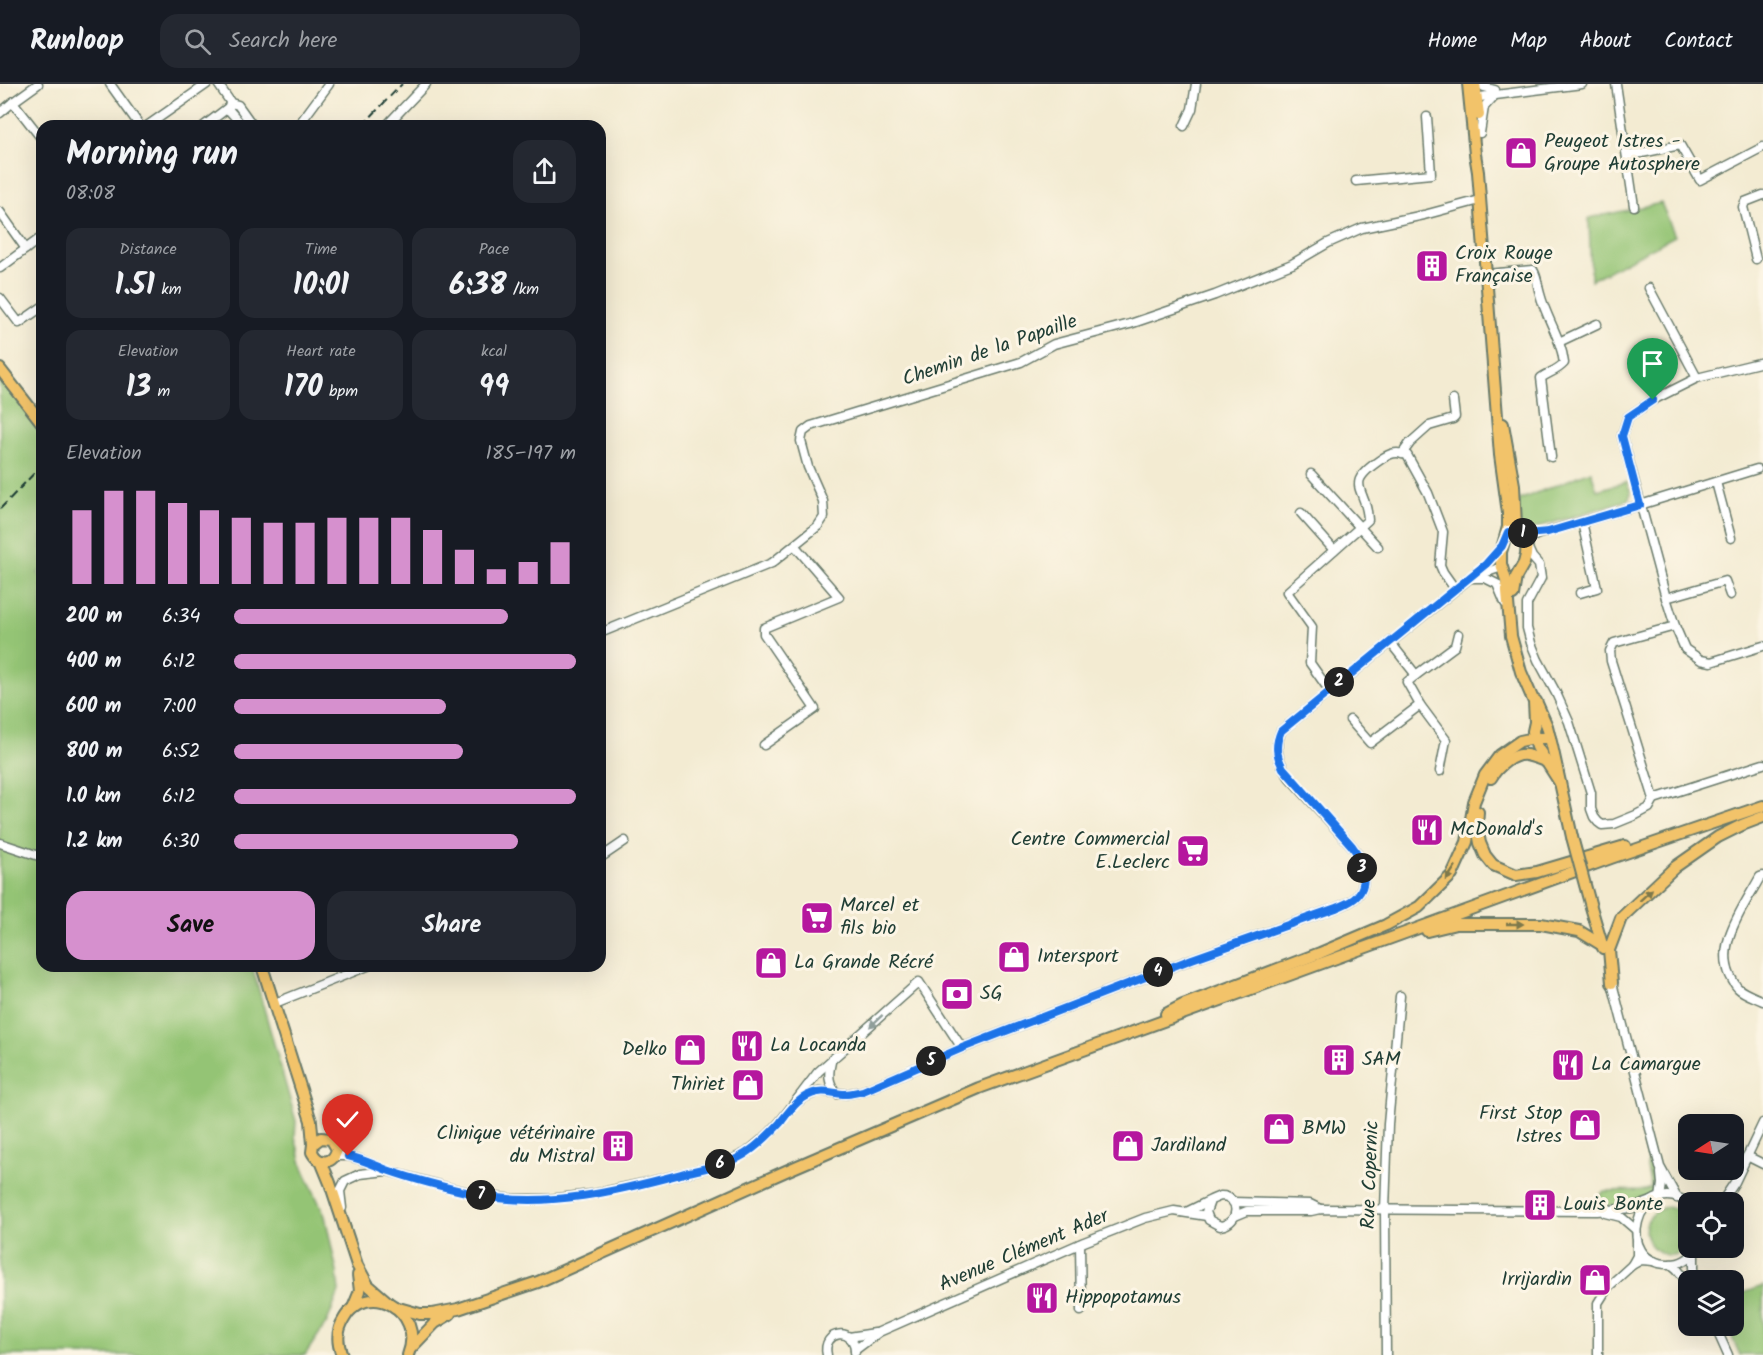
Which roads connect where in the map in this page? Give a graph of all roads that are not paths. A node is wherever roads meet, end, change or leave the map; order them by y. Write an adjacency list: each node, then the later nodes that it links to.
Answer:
1 (38, 84): 13 (street)
2 (110, 84): 17 (street)
3 (207, 84): 18 (street)
4 (218, 84): 14 (street)
5 (329, 84): 22 (street)
6 (426, 84): 23 (street)
7 (1196, 84): 24 (street)
8 (1537, 84): 12 (street)
9 (1582, 84): 12 (street)
10 (1616, 84): 28 (street)
11 (1475, 89): 12 (street); 26 (main road)
12 (1494, 92): 26 (street)
13 (13, 102): 15 (street); 25 (street)
14 (230, 105): 19 (street); 20 (street); 21 (street)
15 (0, 113)
16 (1427, 117): 29 (street)
17 (136, 120)
18 (156, 120)
19 (211, 120)
20 (238, 120)
21 (249, 120)
22 (302, 120)
23 (392, 120)
24 (1184, 126)
25 (36, 131)
26 (1477, 134): 31 (main road)
27 (1763, 147): 28 (street)
28 (1627, 156): 32 (street)
29 (1356, 181)
30 (1763, 195): 36 (street)
31 (1480, 200): 38 (main road); 62 (street, Chemin de la Papaille)
32 (1634, 206)
33 (0, 212): 35 (street)
34 (36, 242): 35 (street)
35 (26, 249): 37 (street)
36 (1756, 259)
37 (0, 268)
38 (1486, 274): 43 (street); 47 (main road)
39 (1649, 288): 46 (street)
40 (0, 298): 41 (street)
41 (36, 311)
42 (1597, 324): 43 (street)
43 (1559, 342): 51 (street)
44 (1763, 362): 46 (street)
45 (0, 369): 49 (main road)
46 (1697, 378): 55 (street)
47 (1497, 394): 59 (main road); 60 (main road)
48 (1453, 400): 50 (street)
49 (36, 415)
50 (1402, 453): 58 (street); 70 (street)
51 (1551, 457)
52 (1756, 469): 54 (street)
53 (1311, 474): 58 (street)
54 (1716, 482): 55 (street); 61 (street)
55 (1640, 505): 57 (street); 73 (street)
56 (1301, 513): 65 (street)
57 (1582, 522): 60 (street); 71 (street)
58 (1360, 528): 64 (street); 65 (street)
59 (1506, 535): 60 (main road); 63 (main road)
60 (1523, 538): 66 (street); 68 (main road)
61 (1731, 538)
62 (795, 546): 76 (street, Chemin de la Papaille); 86 (street)
63 (1502, 546): 67 (main road); 69 (street)
64 (1378, 547)
65 (1334, 550): 81 (street)
66 (1539, 565): 68 (street); 92 (street)
67 (1503, 569): 68 (main road); 69 (street); 74 (main road)
68 (1520, 569): 84 (main road)
69 (1469, 578): 70 (street); 74 (street)
70 (1455, 589): 78 (street)
71 (1580, 593)
72 (1730, 595): 73 (street)
73 (1666, 598): 75 (street)
74 (1508, 612): 85 (main road)
75 (1675, 626): 79 (street); 92 (street)
76 (606, 631)
77 (1458, 634): 80 (street)
78 (1390, 642): 80 (street); 81 (street)
79 (1763, 645)
80 (1416, 675): 82 (street)
81 (1329, 690): 112 (street)
82 (1420, 705): 83 (street); 90 (street)
83 (1350, 720)
84 (1550, 738): 85 (main road); 91 (main road)
85 (1535, 742): 87 (main road); 88 (main road); 111 (main road, one-way to 111)
86 (764, 745)
87 (1526, 755): 88 (main road); 95 (main road)
88 (1545, 761): 91 (main road)
89 (1763, 764): 92 (street)
90 (1440, 771)
91 (1560, 783): 102 (main road, bridge)
92 (1654, 800)
93 (1763, 806): 95 (main road)
94 (1763, 817): 101 (main road, one-way to 94)
95 (1675, 836): 104 (main road)
96 (625, 841): 98 (street)
97 (0, 843): 99 (street)
98 (606, 854)
99 (36, 855)
100 (1763, 876): 109 (street)
101 (1621, 918): 102 (main road); 107 (main road)
102 (1596, 925): 103 (main road)
103 (1602, 945): 104 (main road, one-way to 103); 107 (main road)
104 (1369, 946): 111 (main road)
105 (264, 972): 110 (main road)
106 (353, 972): 110 (street)
107 (1612, 982): 125 (street)
108 (1400, 996): 133 (street, Rue Copernic)
109 (1763, 1001)
110 (275, 1003): 116 (main road)
111 (1137, 1030): 150 (main road)
112 (962, 1048): 113 (street, one-way to 113); 114 (street)
113 (831, 1062): 114 (street); 115 (street)
114 (837, 1094): 115 (street)
115 (792, 1106): 126 (street)
116 (311, 1121): 118 (main road); 119 (main road)
117 (1763, 1123): 121 (street)
118 (324, 1137): 119 (main road); 120 (main road)
119 (313, 1144): 122 (main road)
120 (335, 1144): 122 (main road); 123 (street)
121 (1747, 1156): 124 (street); 127 (street)
122 (329, 1159): 123 (street); 138 (main road)
123 (359, 1159): 126 (street)
124 (1763, 1164)
125 (1660, 1167): 128 (street); 129 (street)
126 (388, 1170): 138 (street)
127 (1728, 1192)
128 (1677, 1198): 129 (street)
129 (1656, 1200): 134 (street); 139 (street)
130 (1210, 1201): 131 (street); 135 (street, Avenue Clément Ader); 136 (street)
131 (1233, 1202): 132 (street); 137 (street)
132 (1320, 1209): 133 (street); 137 (street)
133 (1385, 1209): 134 (street); 161 (street, Rue Copernic)
134 (1597, 1211): 139 (street)
135 (1186, 1212): 136 (street, Avenue Clément Ader); 141 (street, Avenue Clément Ader)
136 (1207, 1216): 137 (street)
137 (1235, 1216)
138 (345, 1229): 145 (main road)
139 (1635, 1229): 140 (street)
140 (1637, 1242): 143 (street); 146 (street)
141 (1080, 1244): 151 (street); 152 (street, Avenue Clément Ader)
142 (1689, 1258): 144 (street)
143 (1654, 1261): 144 (street); 146 (street)
144 (1671, 1264): 147 (street)
145 (357, 1265): 148 (main road); 149 (main road)
146 (1632, 1265): 162 (street)
147 (1678, 1272)
148 (392, 1305): 149 (main road); 150 (main road); 156 (main road)
149 (353, 1308): 155 (main road)
150 (458, 1309): 156 (main road)
151 (1081, 1311)
152 (879, 1332): 153 (street, Avenue Clément Ader); 157 (street, Avenue Clément Ader)
153 (849, 1336): 157 (street); 158 (street, Avenue Clément Ader)
154 (1719, 1336): 163 (street)
155 (339, 1343): 159 (main road); 160 (main road)
156 (409, 1351)
157 (855, 1352)
158 (824, 1353)
159 (335, 1355)
160 (342, 1355)
161 (1386, 1355)
162 (1598, 1355)
163 (1728, 1355)

